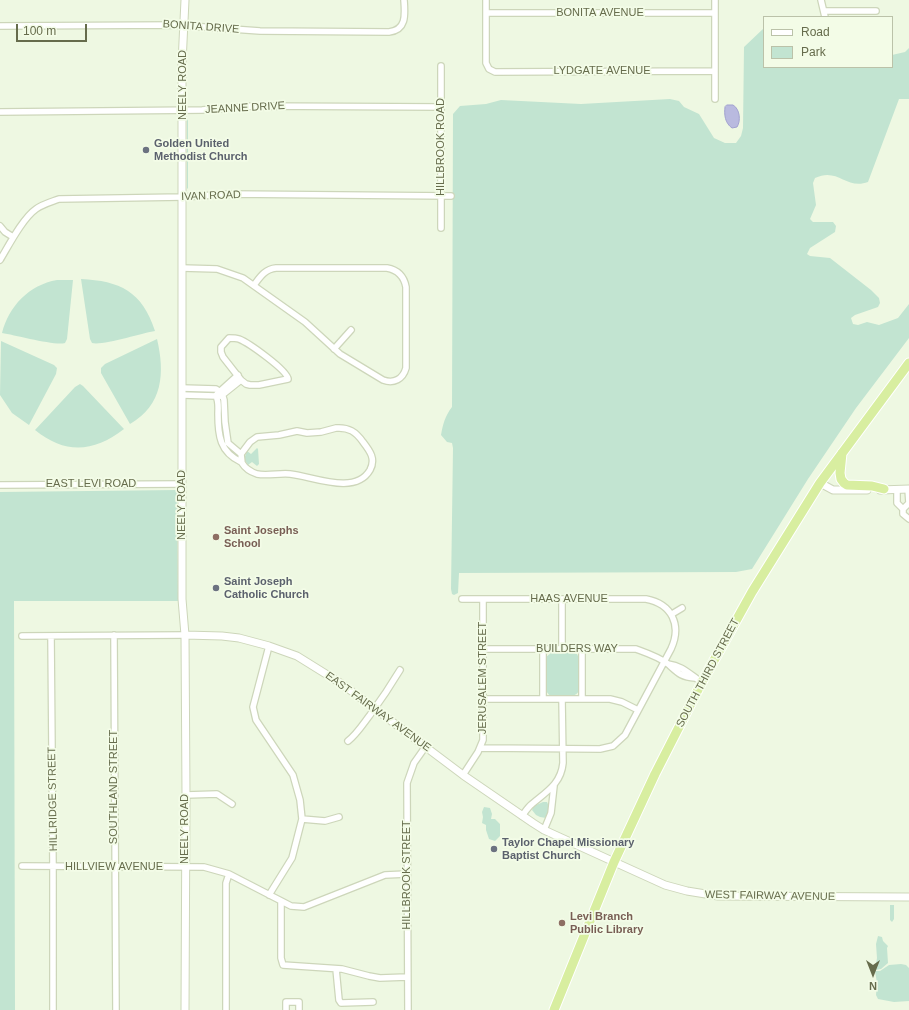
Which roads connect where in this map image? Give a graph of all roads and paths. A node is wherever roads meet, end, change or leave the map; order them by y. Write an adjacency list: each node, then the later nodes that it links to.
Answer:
1 (185, 0): 10 (street, NEELY ROAD)
2 (404, 0): 10 (street, BONITA DRIVE)
3 (486, 0): 8 (street)
4 (715, 0): 7 (street)
5 (821, 0): 9 (street)
6 (876, 11): 9 (street)
7 (715, 12): 8 (street, BONITA AVENUE); 13 (street)
8 (486, 13): 13 (street, LYDGATE AVENUE)
9 (824, 14)
10 (184, 25): 11 (street, BONITA DRIVE); 16 (street, NEELY ROAD)
11 (0, 26)
12 (441, 66): 15 (street, HILLBROOK ROAD)
13 (715, 71): 14 (street)
14 (715, 100)
15 (441, 107): 16 (street, JEANNE DRIVE); 18 (street, HILLBROOK ROAD)
16 (183, 110): 17 (street, JEANNE DRIVE); 20 (street, NEELY ROAD)
17 (0, 112)
18 (442, 196): 19 (street, IVAN ROAD); 20 (street, IVAN ROAD); 22 (street, HILLBROOK ROAD)
19 (451, 196)
20 (183, 197): 23 (street, IVAN ROAD); 25 (street, NEELY ROAD)
21 (0, 226): 23 (street)
22 (442, 228)
23 (13, 237): 24 (street, IVAN ROAD)
24 (0, 260)
25 (182, 268): 26 (street); 32 (street, NEELY ROAD)
26 (254, 285): 28 (street); 28 (street)
27 (352, 330): 28 (street)
28 (334, 349)
29 (909, 363): 36 (highway, SOUTH THIRD STREET)
30 (239, 378): 30 (street); 34 (street)
31 (206, 389): 32 (street); 33 (street); 34 (street)
32 (182, 392): 33 (street); 41 (street, NEELY ROAD)
33 (206, 395): 34 (street)
34 (219, 395): 35 (street)
35 (221, 417): 37 (street); 38 (street)
36 (842, 453): 39 (highway, SOUTH THIRD STREET); 44 (highway)
37 (241, 454): 38 (street); 38 (street)
38 (241, 462)
39 (820, 483): 44 (street); 63 (highway, SOUTH THIRD STREET)
40 (0, 484): 41 (street, EAST LEVI ROAD)
41 (182, 484): 53 (street, NEELY ROAD)
42 (897, 489): 43 (street); 44 (street); 45 (street)
43 (909, 489): 45 (street)
44 (884, 490)
45 (903, 509): 46 (street)
46 (909, 519)
47 (462, 599): 49 (street, HAAS AVENUE)
48 (562, 599): 49 (street, HAAS AVENUE); 51 (street, HAAS AVENUE); 59 (street)
49 (483, 600): 57 (street, JERUSALEM STREET)
50 (682, 608): 51 (street)
51 (672, 614): 61 (street)
52 (114, 635): 53 (street, EAST FAIRWAY AVENUE); 55 (street, EAST FAIRWAY AVENUE); 86 (street, SOUTHLAND STREET)
53 (185, 635): 56 (street, EAST FAIRWAY AVENUE); 76 (street, NEELY ROAD)
54 (22, 636): 55 (street, EAST FAIRWAY AVENUE)
55 (51, 636): 87 (street, HILLRIDGE STREET)
56 (269, 646): 68 (street, EAST FAIRWAY AVENUE); 82 (street)
57 (483, 649): 58 (street, BUILDERS WAY); 64 (street, JERUSALEM STREET)
58 (543, 649): 59 (street, BUILDERS WAY); 65 (street)
59 (562, 649): 60 (street, BUILDERS WAY)
60 (582, 649): 61 (street, BUILDERS WAY); 67 (street)
61 (666, 663): 63 (street, BUILDERS WAY); 69 (street)
62 (400, 670): 68 (street)
63 (698, 680): 84 (highway, SOUTH THIRD STREET)
64 (483, 699): 65 (street); 72 (street, JERUSALEM STREET)
65 (543, 699): 66 (street)
66 (562, 699): 67 (street); 73 (street)
67 (582, 699): 69 (street)
68 (375, 708): 70 (street); 71 (street, EAST FAIRWAY AVENUE)
69 (638, 710): 73 (street)
70 (348, 741)
71 (426, 746): 74 (street, EAST FAIRWAY AVENUE); 90 (street, HILLBROOK STREET)
72 (480, 748): 73 (street); 74 (street, JERUSALEM STREET)
73 (563, 749): 75 (street)
74 (463, 775): 80 (street, EAST FAIRWAY AVENUE)
75 (554, 786): 77 (street); 78 (street)
76 (186, 795): 79 (street); 88 (street, NEELY ROAD)
77 (541, 798): 78 (street); 80 (street)
78 (552, 803): 83 (street)
79 (232, 804)
80 (522, 816): 83 (street, EAST FAIRWAY AVENUE)
81 (339, 817): 82 (street)
82 (302, 819): 91 (street)
83 (544, 830): 84 (street, EAST FAIRWAY AVENUE)
84 (614, 862): 92 (street, WEST FAIRWAY AVENUE); 104 (highway, SOUTH THIRD STREET)
85 (22, 866): 87 (street, HILLVIEW AVENUE)
86 (115, 866): 87 (street, HILLVIEW AVENUE); 88 (street, HILLVIEW AVENUE); 98 (street, SOUTHLAND STREET)
87 (53, 867): 97 (street, HILLRIDGE STREET)
88 (185, 867): 89 (street, HILLVIEW AVENUE); 99 (street, NEELY ROAD)
89 (229, 874): 91 (street, HILLVIEW AVENUE); 100 (street)
90 (407, 874): 93 (street, HILLVIEW AVENUE); 95 (street, HILLBROOK STREET)
91 (269, 895): 93 (street, HILLVIEW AVENUE)
92 (909, 897)
93 (281, 901): 94 (street)
94 (336, 969): 95 (street); 96 (street)
95 (408, 977): 103 (street, HILLBROOK STREET)
96 (373, 1002)
97 (53, 1010)
98 (116, 1010)
99 (185, 1010)
100 (226, 1010)
101 (286, 1010): 102 (street)
102 (299, 1010)
103 (408, 1010)
104 (554, 1010)

